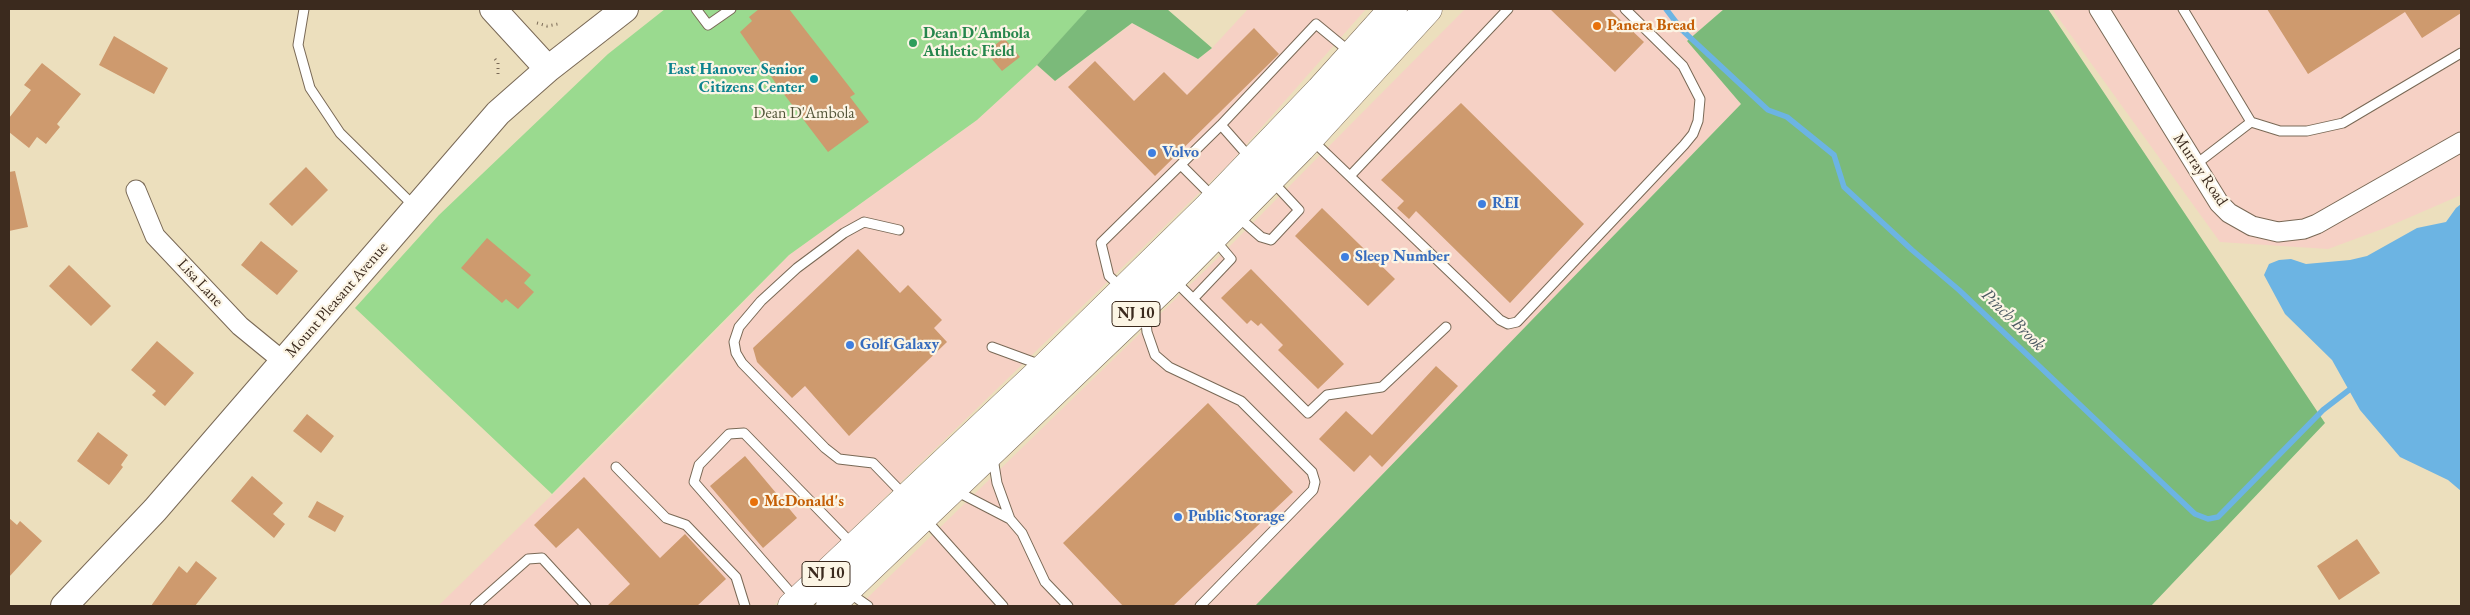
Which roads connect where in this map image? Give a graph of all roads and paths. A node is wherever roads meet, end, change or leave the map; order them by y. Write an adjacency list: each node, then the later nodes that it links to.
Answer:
1 (304, 9): 30 (lane)
2 (494, 9): 18 (street)
3 (625, 9): 18 (street, Mount Pleasant Avenue)
4 (696, 9): 5 (lane)
5 (731, 9)
6 (1393, 9): 16 (main road, NJ 10)
7 (1428, 9): 22 (main road, NJ 10)
8 (1493, 9): 12 (lane)
9 (1625, 9): 27 (lane)
10 (2099, 9): 25 (street, Murray Road)
11 (2182, 9): 20 (lane)
12 (1503, 11): 27 (lane)
13 (535, 22): 14 (path)
14 (558, 24)
15 (2461, 53): 20 (lane)
16 (1352, 54): 21 (lane); 26 (main road, NJ 10)
17 (495, 59): 19 (path)
18 (548, 69): 30 (street, Mount Pleasant Avenue)
19 (498, 74)
20 (2251, 122): 25 (lane)
21 (1221, 125): 24 (lane); 26 (lane)
22 (1310, 138): 26 (main road, NJ 10); 27 (lane)
23 (2461, 142): 25 (street, Murray Road)
24 (1181, 165): 29 (lane); 34 (lane)
25 (2195, 166)
26 (1261, 170): 29 (main road, NJ 10); 29 (lane)
27 (1350, 176)
28 (136, 190): 39 (street, Lisa Lane)
29 (1225, 207): 32 (main road, NJ 10); 34 (main road, NJ 10)
30 (416, 208): 39 (street, Mount Pleasant Avenue)
31 (899, 230): 44 (lane)
32 (1213, 238): 33 (main road, NJ 10); 35 (lane)
33 (1173, 279): 35 (lane); 36 (main road, NJ 10)
34 (1124, 290): 40 (main road, NJ 10)
35 (1193, 299): 37 (lane)
36 (1145, 306): 41 (main road, NJ 10); 56 (lane)
37 (1446, 327)
38 (992, 347): 40 (lane)
39 (284, 362): 49 (street, Mount Pleasant Avenue)
40 (1046, 367): 44 (main road, NJ 10)
41 (992, 453): 43 (main road, NJ 10); 45 (lane)
42 (616, 467): 52 (lane)
43 (953, 490): 44 (main road, NJ 10); 45 (lane)
44 (916, 508): 46 (main road, NJ 10); 47 (main road, NJ 10); 54 (lane)
45 (1010, 519): 55 (lane)
46 (855, 547): 48 (main road, NJ 10); 48 (lane)
47 (838, 598): 53 (lane)
48 (795, 604)
49 (64, 606)
50 (475, 606): 51 (lane)
51 (586, 606)
52 (745, 606)
53 (868, 606)
54 (1003, 606)
55 (1068, 606)
56 (1200, 606)

